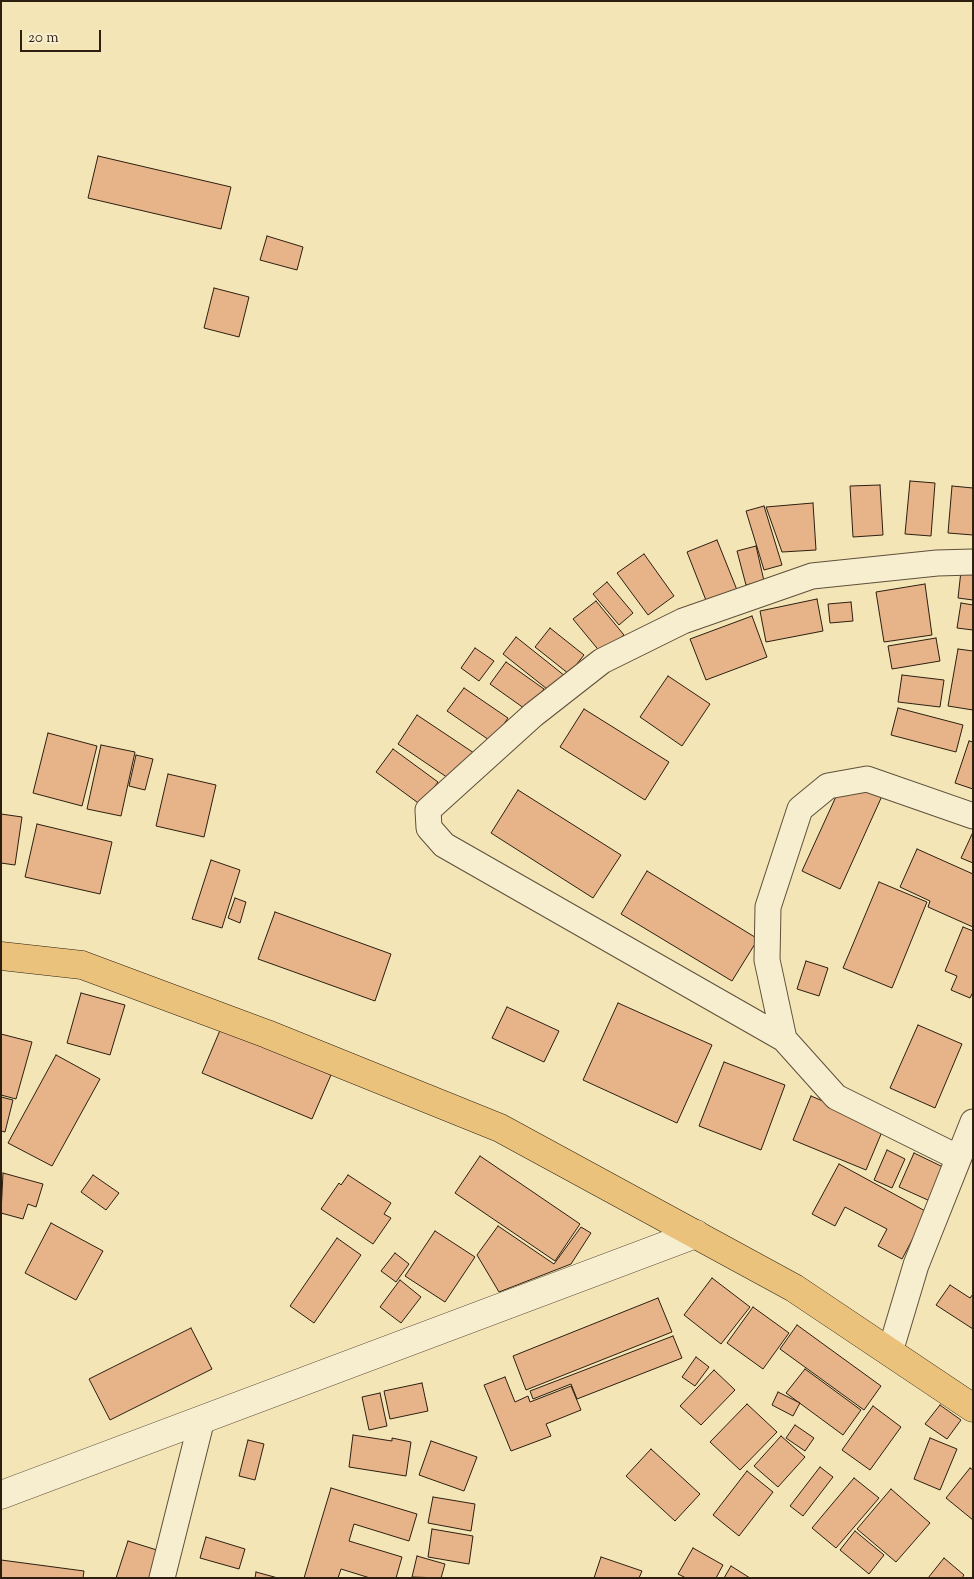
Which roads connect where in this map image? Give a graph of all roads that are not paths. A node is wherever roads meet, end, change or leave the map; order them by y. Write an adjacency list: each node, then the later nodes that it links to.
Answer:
1 (973, 562): 4 (street)
2 (973, 816): 4 (street)
3 (1, 956): 7 (highway)
4 (784, 1038): 6 (street)
5 (973, 1122): 6 (street)
6 (957, 1157): 8 (street)
7 (696, 1234): 8 (highway); 10 (street)
8 (890, 1352): 9 (highway)
9 (973, 1408)
10 (202, 1420): 11 (street); 12 (street)
11 (1, 1495)
12 (162, 1578)

